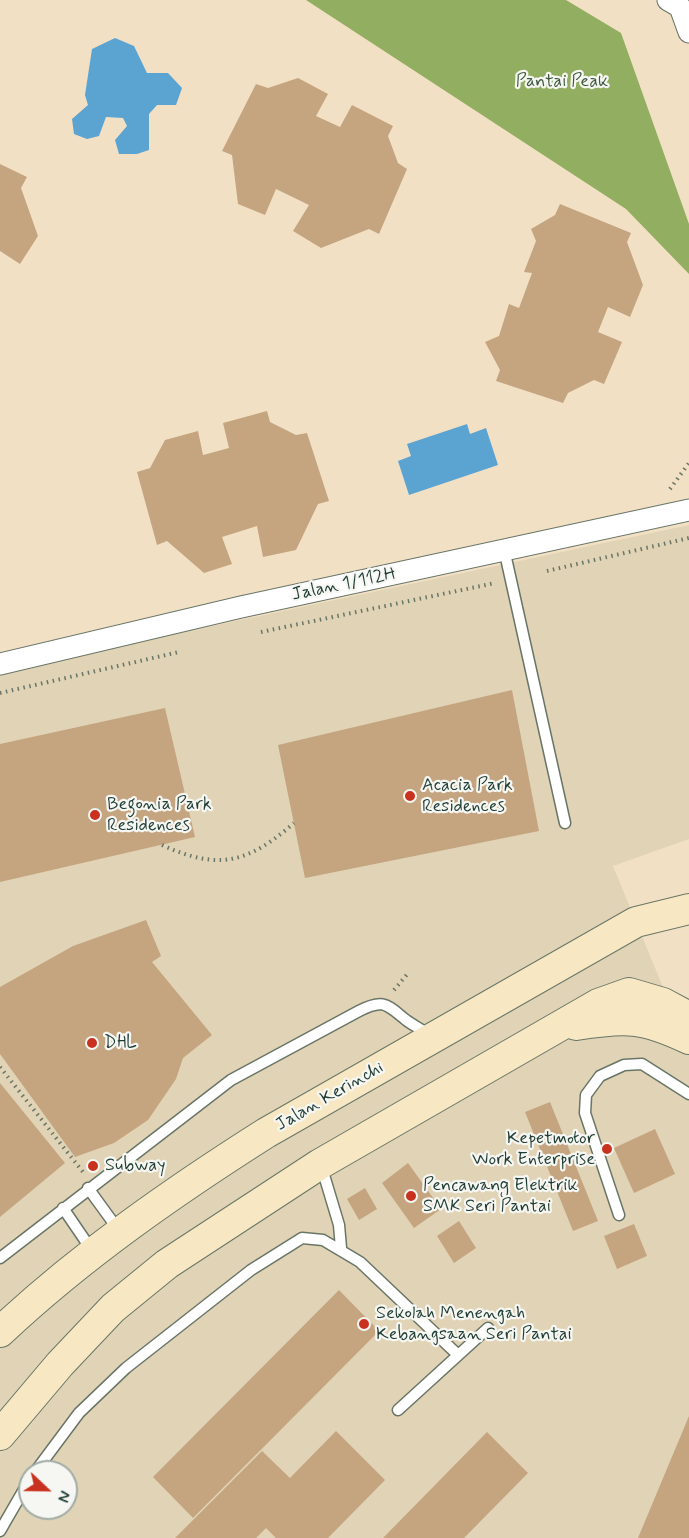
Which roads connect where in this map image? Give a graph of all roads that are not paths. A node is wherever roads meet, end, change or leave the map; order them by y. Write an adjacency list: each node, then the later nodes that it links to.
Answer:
1 (668, 0): 2 (street)
2 (689, 32)
3 (689, 510): 4 (street, Jalan 1/112H)
4 (504, 549): 5 (street, Jalan 1/112H); 6 (lane)
5 (0, 664)
6 (566, 823)
7 (689, 909): 10 (main road, Jalan Kerinchi)
8 (689, 1017): 9 (main road)
9 (552, 1030): 11 (main road); 13 (main road)
10 (434, 1038): 14 (lane); 17 (main road, Jalan Kerinchi)
11 (689, 1039)
12 (689, 1094): 16 (lane)
13 (320, 1164): 18 (lane); 25 (main road)
14 (91, 1187): 15 (lane); 17 (lane)
15 (63, 1208): 19 (lane); 20 (lane)
16 (619, 1215)
17 (121, 1232): 19 (main road, Jalan Kerinchi)
18 (341, 1248): 23 (lane); 26 (lane)
19 (93, 1252): 22 (main road, Jalan Kerinchi)
20 (0, 1258)
21 (488, 1328): 23 (lane)
22 (0, 1332)
23 (457, 1354): 24 (lane)
24 (398, 1410)
25 (0, 1435)
26 (44, 1460)
27 (18, 1500): 28 (lane)
28 (0, 1531)

